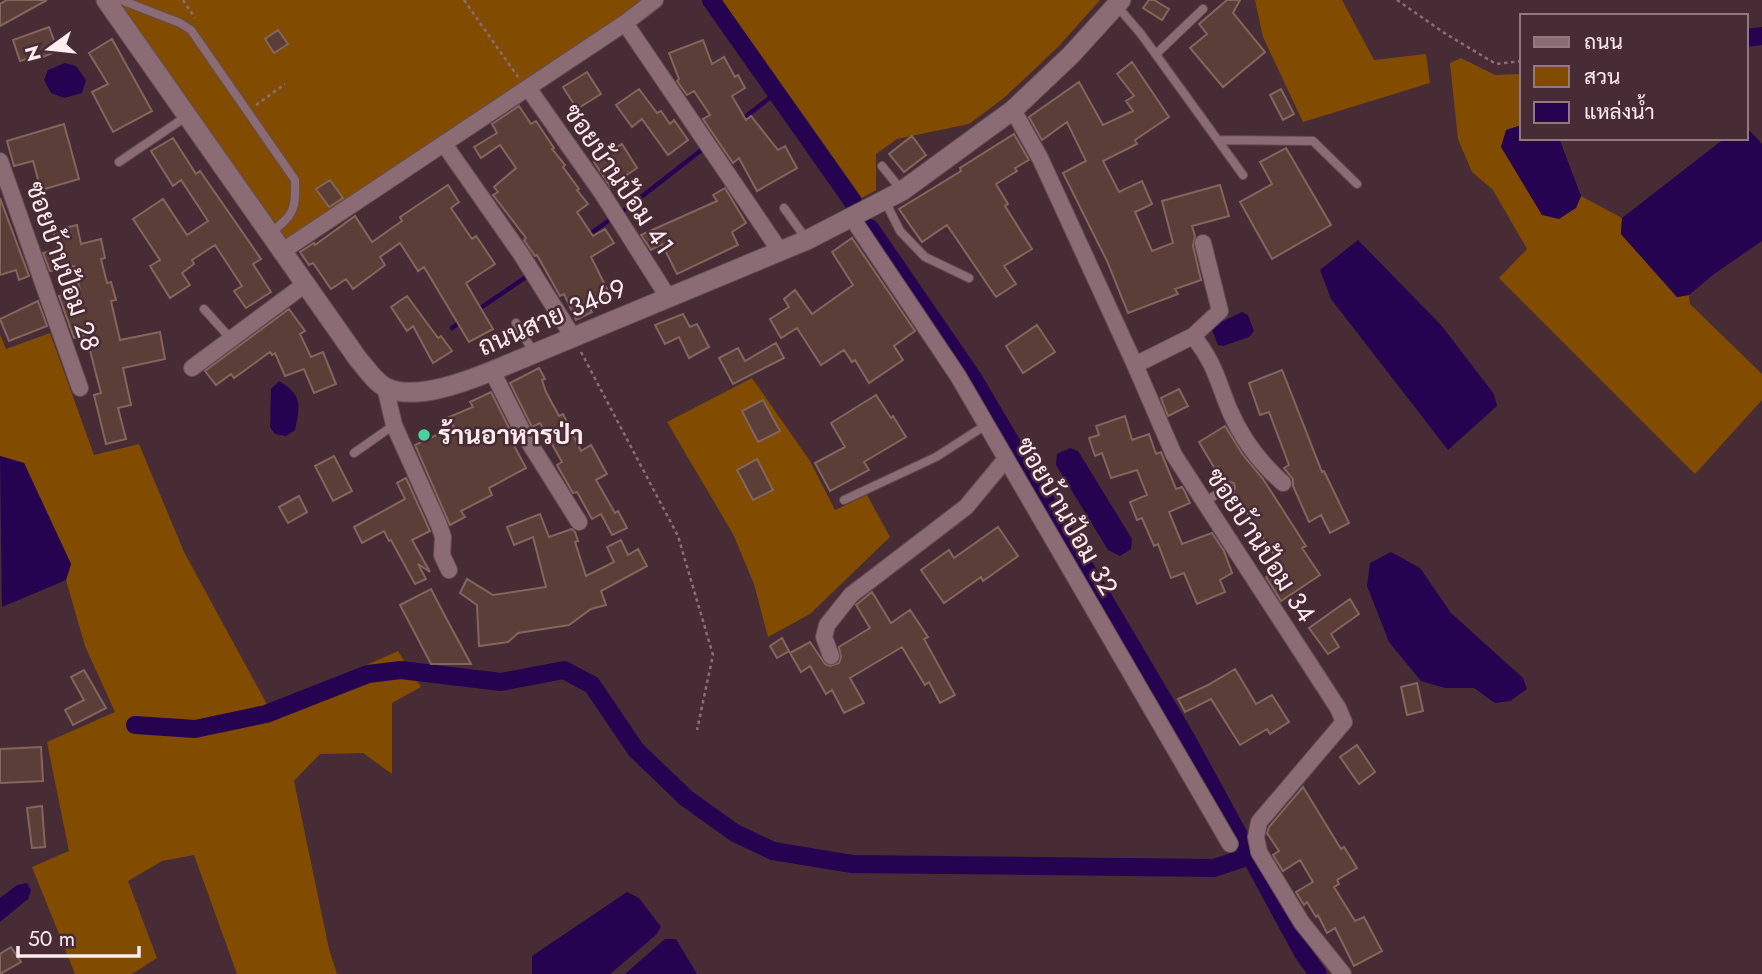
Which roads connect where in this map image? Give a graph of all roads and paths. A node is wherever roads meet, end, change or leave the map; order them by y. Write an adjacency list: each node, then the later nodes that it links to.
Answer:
1 (106, 0): 15 (street)
2 (121, 0): 14 (lane)
3 (464, 0): 12 (path)
4 (656, 0): 8 (street)
5 (1397, 0): 10 (path)
6 (1119, 3): 9 (lane); 13 (street, ถนนสาย 3469)
7 (1203, 9): 9 (lane)
8 (625, 23): 12 (street); 29 (street)
9 (1156, 54): 16 (lane)
10 (1520, 61)
11 (285, 84): 14 (path)
12 (524, 84): 17 (street); 33 (street, ซอยบ้านป้อม 41)
13 (1013, 110): 23 (street, ถนนสาย 3469); 40 (street, ซอยบ้านป้อม 34)
14 (247, 111): 26 (lane)
15 (187, 116): 19 (lane); 26 (street)
16 (1217, 140): 21 (lane); 22 (lane)
17 (444, 144): 30 (street); 37 (street)
18 (0, 161): 44 (street, ซอยบ้านป้อม 28)
19 (119, 162)
20 (883, 166): 23 (lane)
21 (1243, 175)
22 (1357, 184)
23 (893, 196): 25 (street, ถนนสาย 3469); 31 (lane)
24 (784, 208): 27 (lane)
25 (852, 218): 27 (street, ถนนสาย 3469); 46 (street, ซอยบ้านป้อม 32)
26 (269, 234): 30 (street)
27 (807, 240): 29 (street, ถนนสาย 3469)
28 (1203, 243): 36 (street)
29 (780, 251): 33 (street, ถนนสาย 3469)
30 (281, 252): 32 (street)
31 (969, 278)
32 (304, 285): 38 (street); 43 (street)
33 (668, 297): 37 (street, ถนนสาย 3469)
34 (204, 309): 38 (lane)
35 (516, 323): 39 (lane)
36 (1194, 336): 40 (street); 49 (street)
37 (573, 337): 39 (street, ถนนสาย 3469); 56 (path)
38 (231, 339): 41 (street)
39 (534, 354): 42 (street, ถนนสาย 3469)
40 (1136, 365): 52 (street, ซอยบ้านป้อม 34)
41 (192, 368)
42 (492, 372): 43 (street, ถนนสาย 3469); 53 (street)
43 (385, 387): 45 (street)
44 (80, 388)
45 (394, 425): 47 (lane); 54 (street)
46 (986, 425): 48 (street, ซอยบ้านป้อม 32); 51 (lane)
47 (354, 453)
48 (1005, 460): 55 (street); 57 (street, ซอยบ้านป้อม 32)
49 (1283, 483)
50 (1229, 487): 52 (lane)
51 (844, 500)
52 (1204, 502): 58 (street, ซอยบ้านป้อม 34)
53 (579, 522)
54 (449, 570)
55 (831, 656)
56 (697, 730)
57 (1230, 844)
58 (1343, 974)

